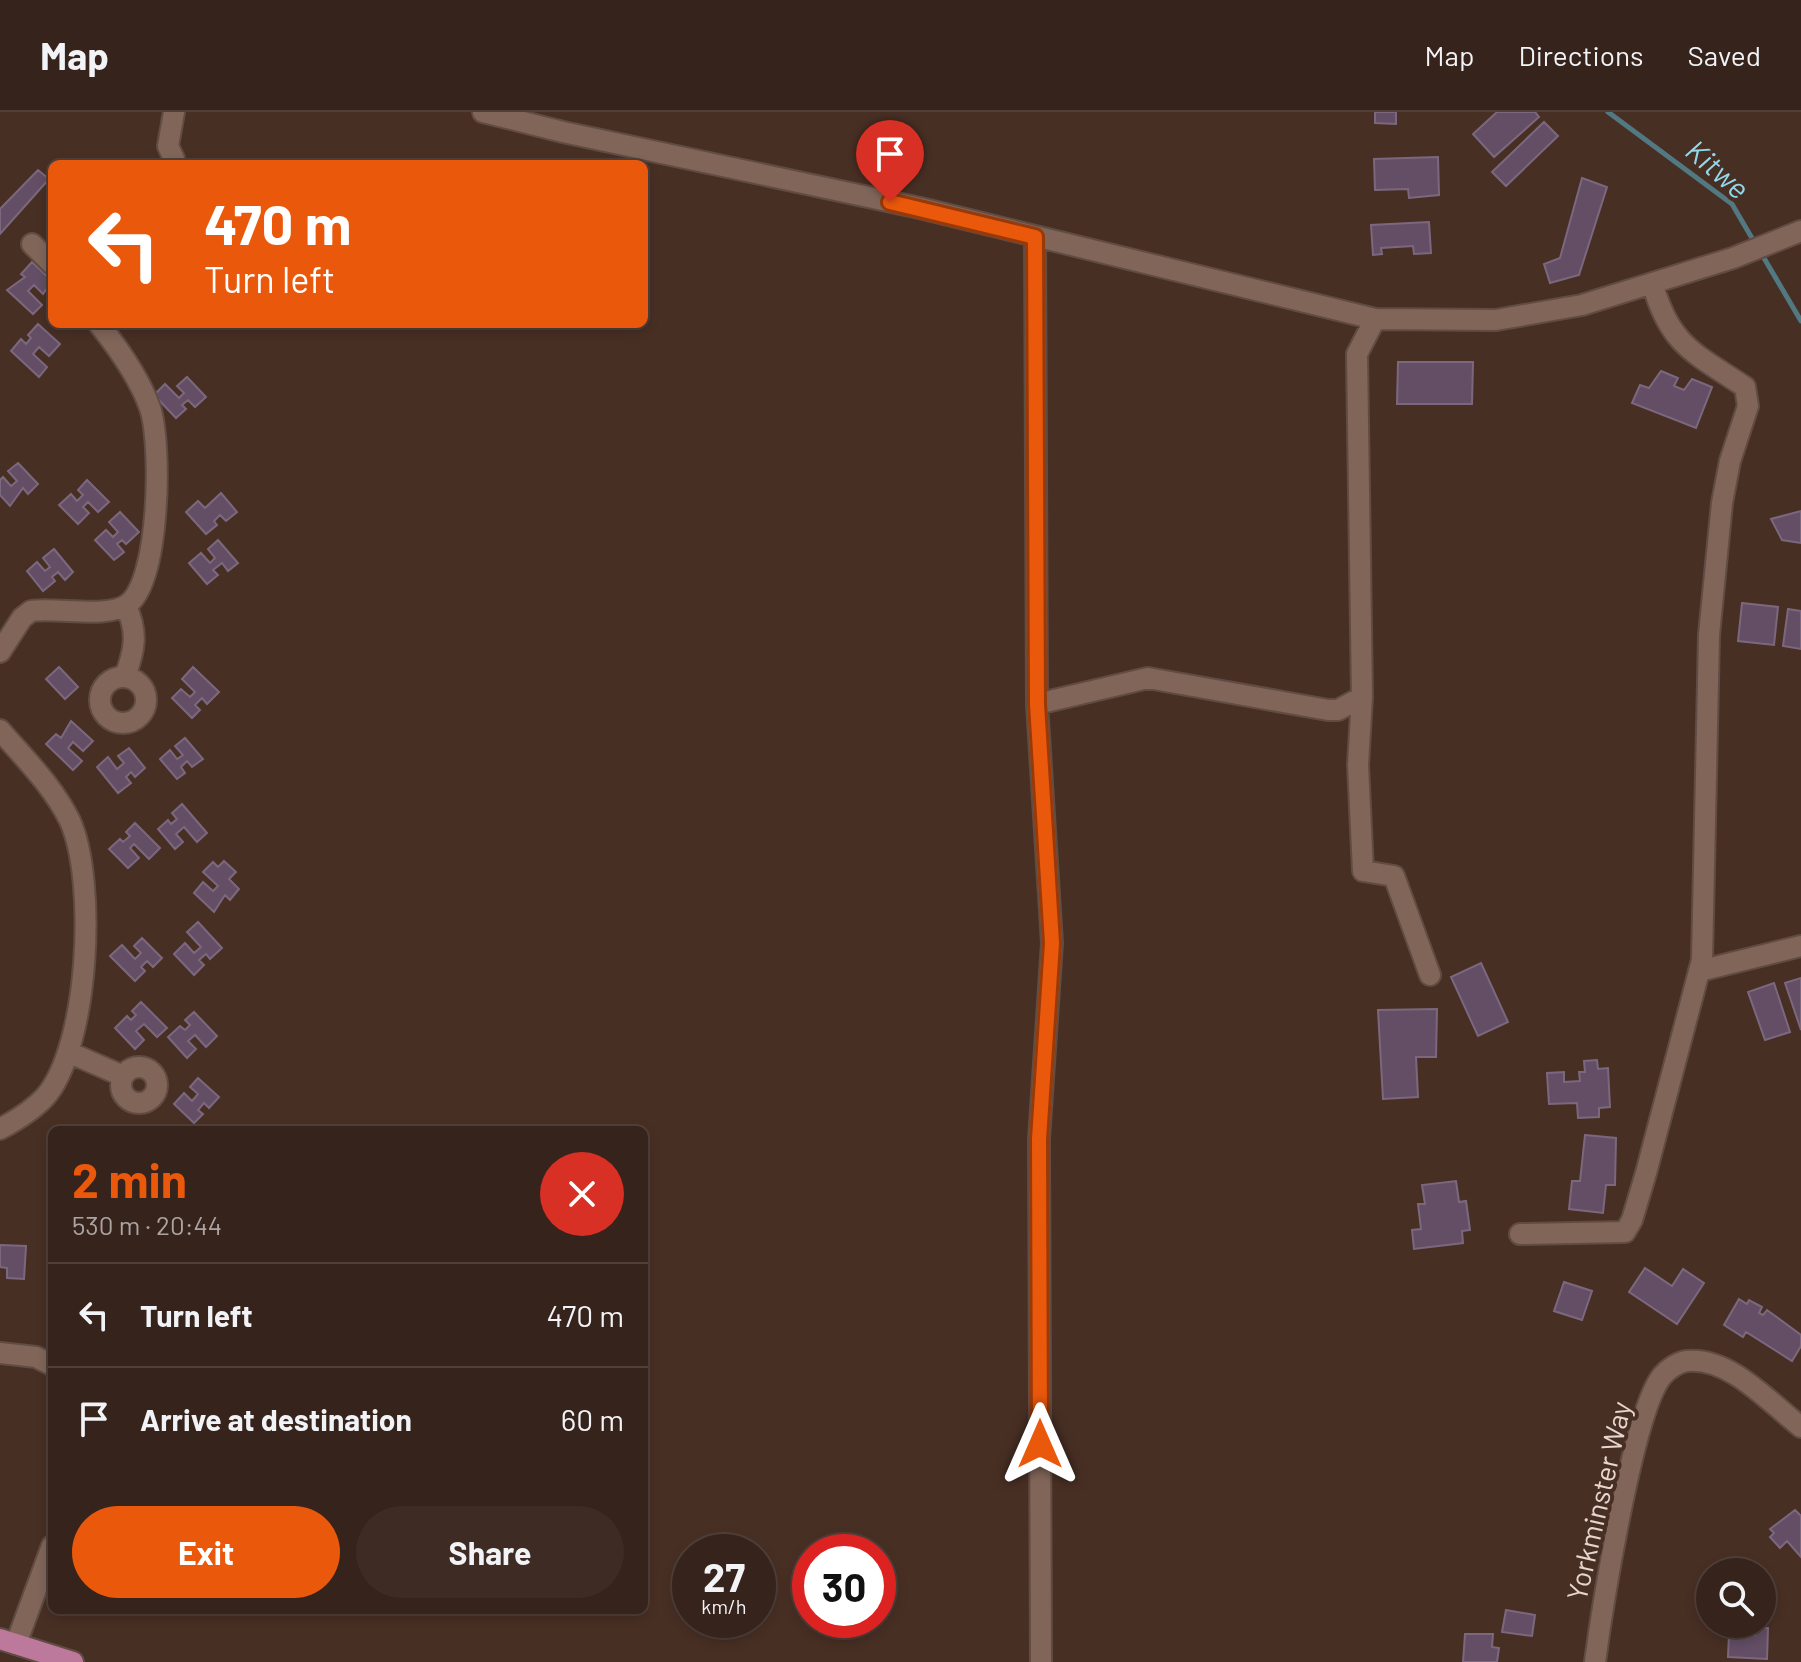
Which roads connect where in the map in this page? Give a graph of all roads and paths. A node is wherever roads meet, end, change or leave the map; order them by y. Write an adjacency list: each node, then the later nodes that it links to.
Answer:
1 (174, 112): 3 (street)
2 (483, 112): 5 (street)
3 (174, 159)
4 (1796, 233): 8 (street)
5 (1035, 237): 9 (street); 15 (street)
6 (32, 244): 7 (street)
7 (48, 260)
8 (1653, 285): 9 (street); 18 (street)
9 (1375, 319): 14 (street)
10 (102, 328): 11 (street)
11 (126, 606): 12 (street); 13 (street)
12 (0, 652)
13 (125, 676)
14 (1362, 697): 15 (street); 19 (street)
15 (1037, 704): 30 (street)
16 (0, 730): 20 (street)
17 (1801, 946): 18 (street)
18 (1699, 971): 23 (street)
19 (1430, 975)
20 (68, 1052): 21 (street); 22 (street)
21 (123, 1076)
22 (3, 1122)
23 (1520, 1234)
24 (0, 1353): 25 (street)
25 (48, 1363)
26 (1801, 1427): 31 (street, Yorkminster Way)
27 (48, 1555): 28 (street)
28 (8, 1641): 29 (main road)
29 (73, 1662)
30 (1041, 1662)
31 (1595, 1662)

